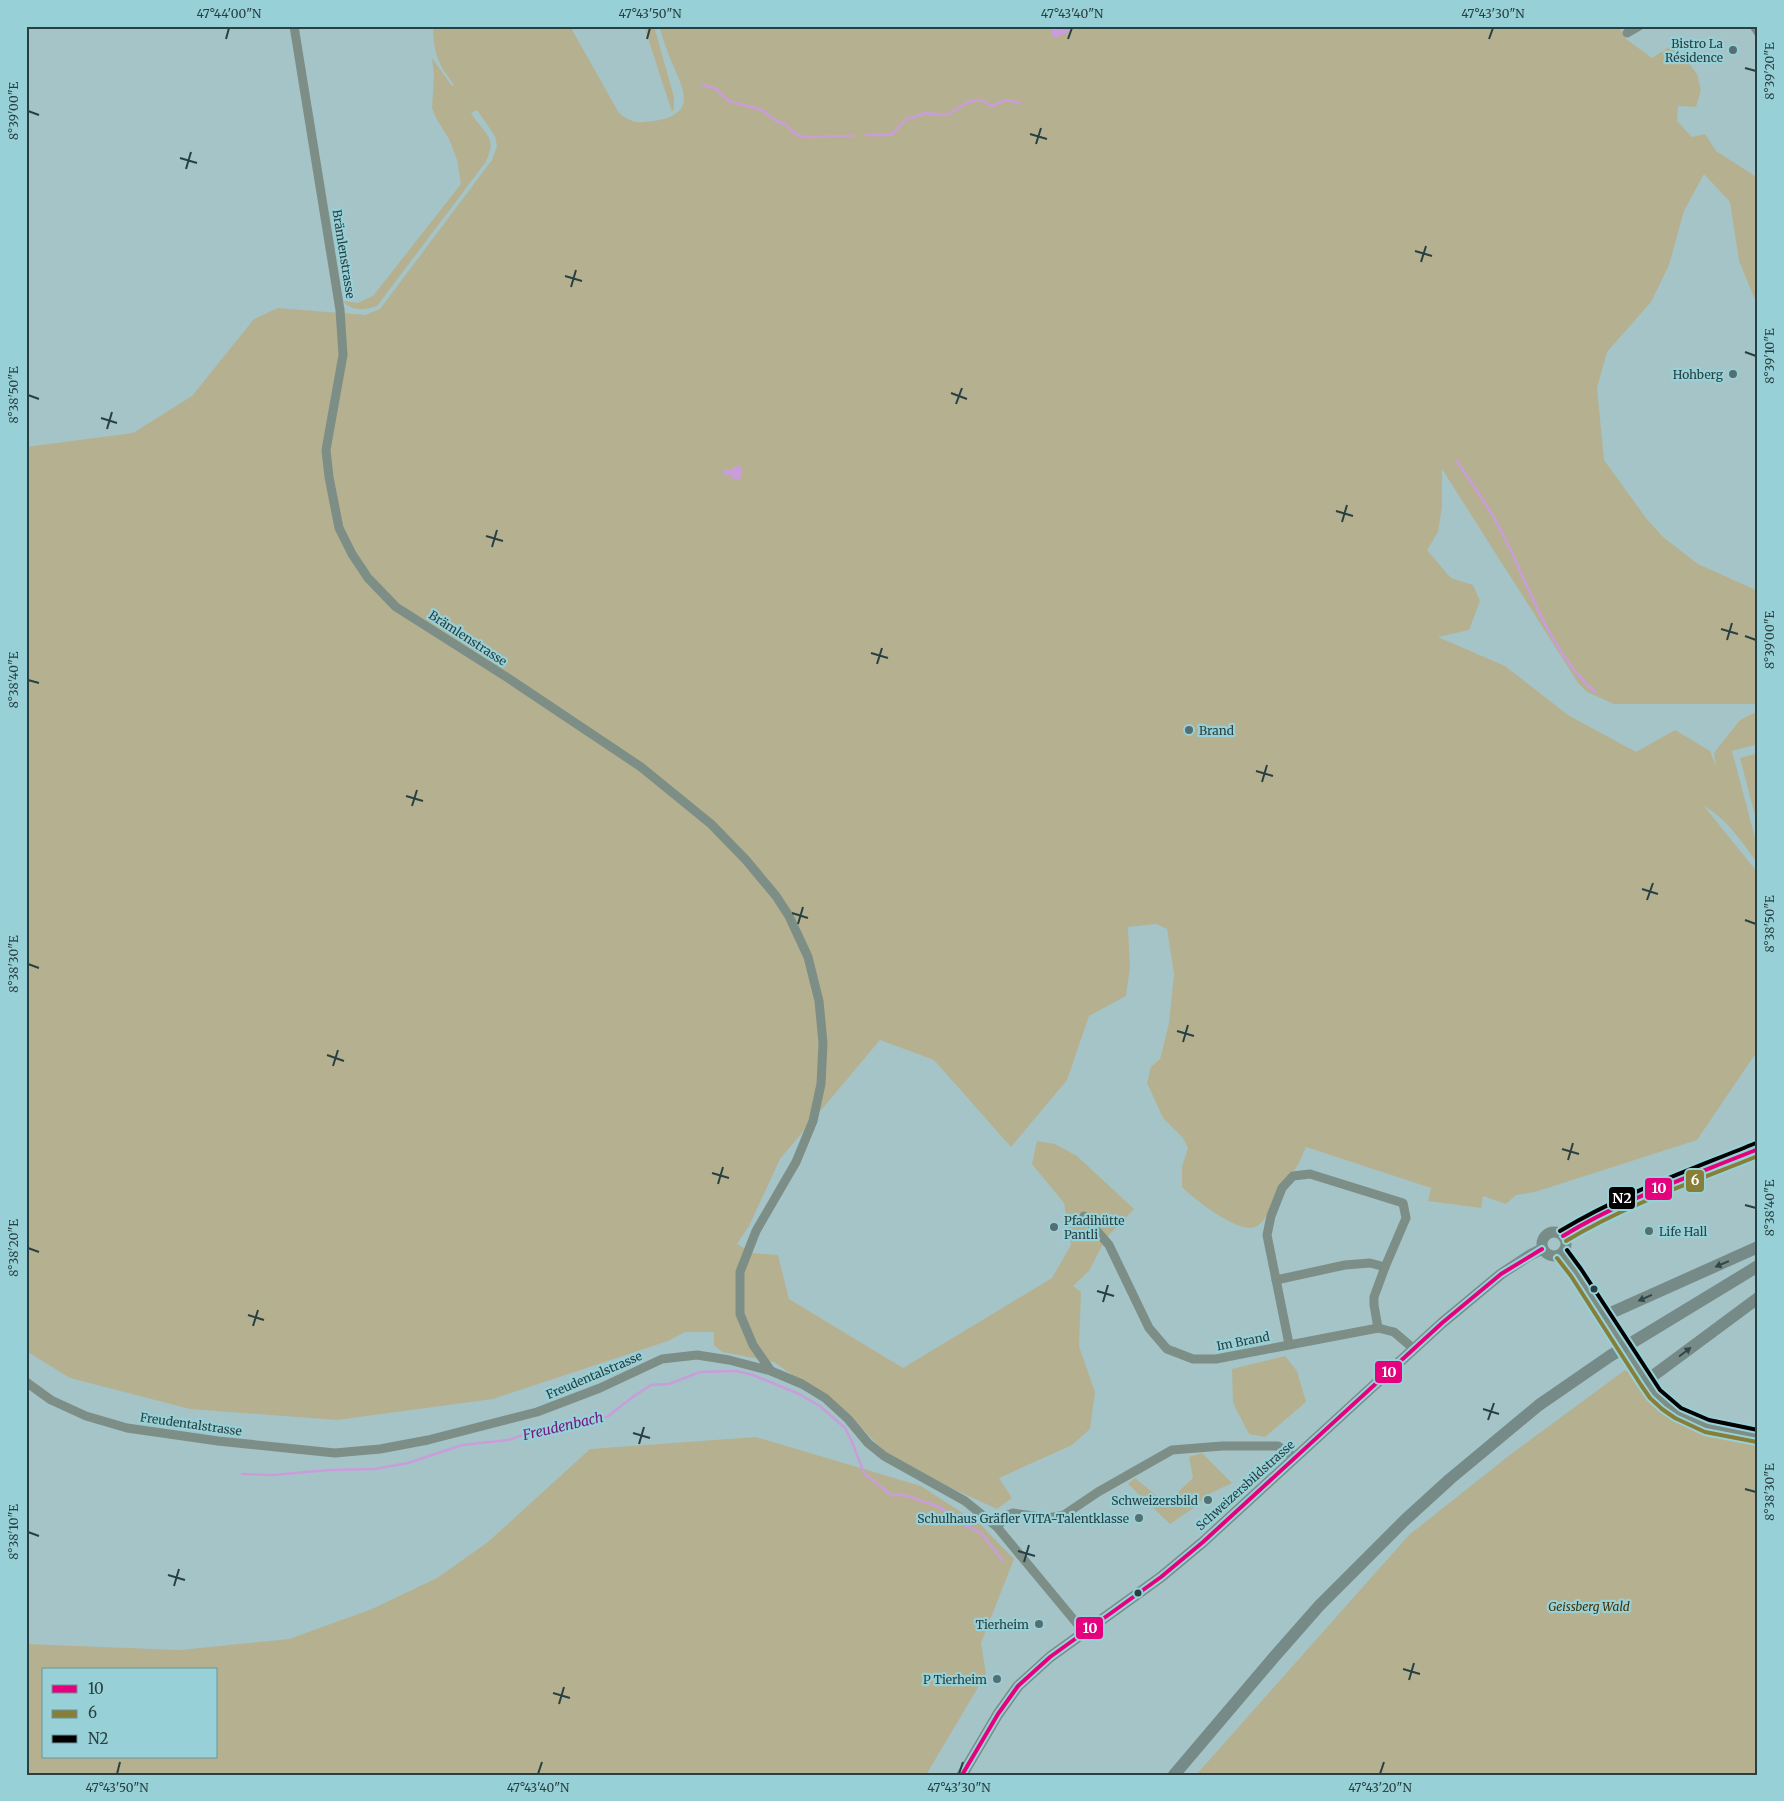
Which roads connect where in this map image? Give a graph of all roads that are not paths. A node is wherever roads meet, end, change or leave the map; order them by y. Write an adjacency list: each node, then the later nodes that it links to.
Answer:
1 (294, 26): 22 (street, Brämlenstrasse)
2 (1639, 26): 5 (street)
3 (1754, 26): 4 (street)
4 (1758, 32)
5 (1627, 33)
6 (1758, 1149): 8 (main road)
7 (1084, 1216): 20 (street, Im Brand)
8 (1563, 1236): 10 (main road); 11 (main road)
9 (1758, 1247): 17 (highway, one-way to 17)
10 (1542, 1249): 11 (main road); 21 (main road, Schweizersbildstrasse)
11 (1562, 1254): 17 (street)
12 (1758, 1266): 19 (highway)
13 (1385, 1267): 15 (street); 15 (street); 18 (street)
14 (1758, 1275): 19 (highway)
15 (1276, 1280): 20 (street)
16 (1758, 1298): 23 (highway, one-way to 16)
17 (1604, 1316): 23 (street)
18 (1378, 1328): 20 (street, Im Brand); 21 (street)
19 (1639, 1341): 30 (highway)
20 (1289, 1344)
21 (1414, 1349): 26 (main road, Schweizersbildstrasse)
22 (771, 1371): 24 (street, Freudentalstrasse); 27 (street, Freudentalstrasse)
23 (1646, 1381): 25 (street)
24 (26, 1382)
25 (1758, 1436)
26 (1295, 1458): 27 (street); 28 (main road, Schweizersbildstrasse)
27 (997, 1526): 28 (street, Freudentalstrasse)
28 (1084, 1632): 29 (main road, Schweizersbildstrasse)
29 (962, 1775)
30 (1174, 1775)

